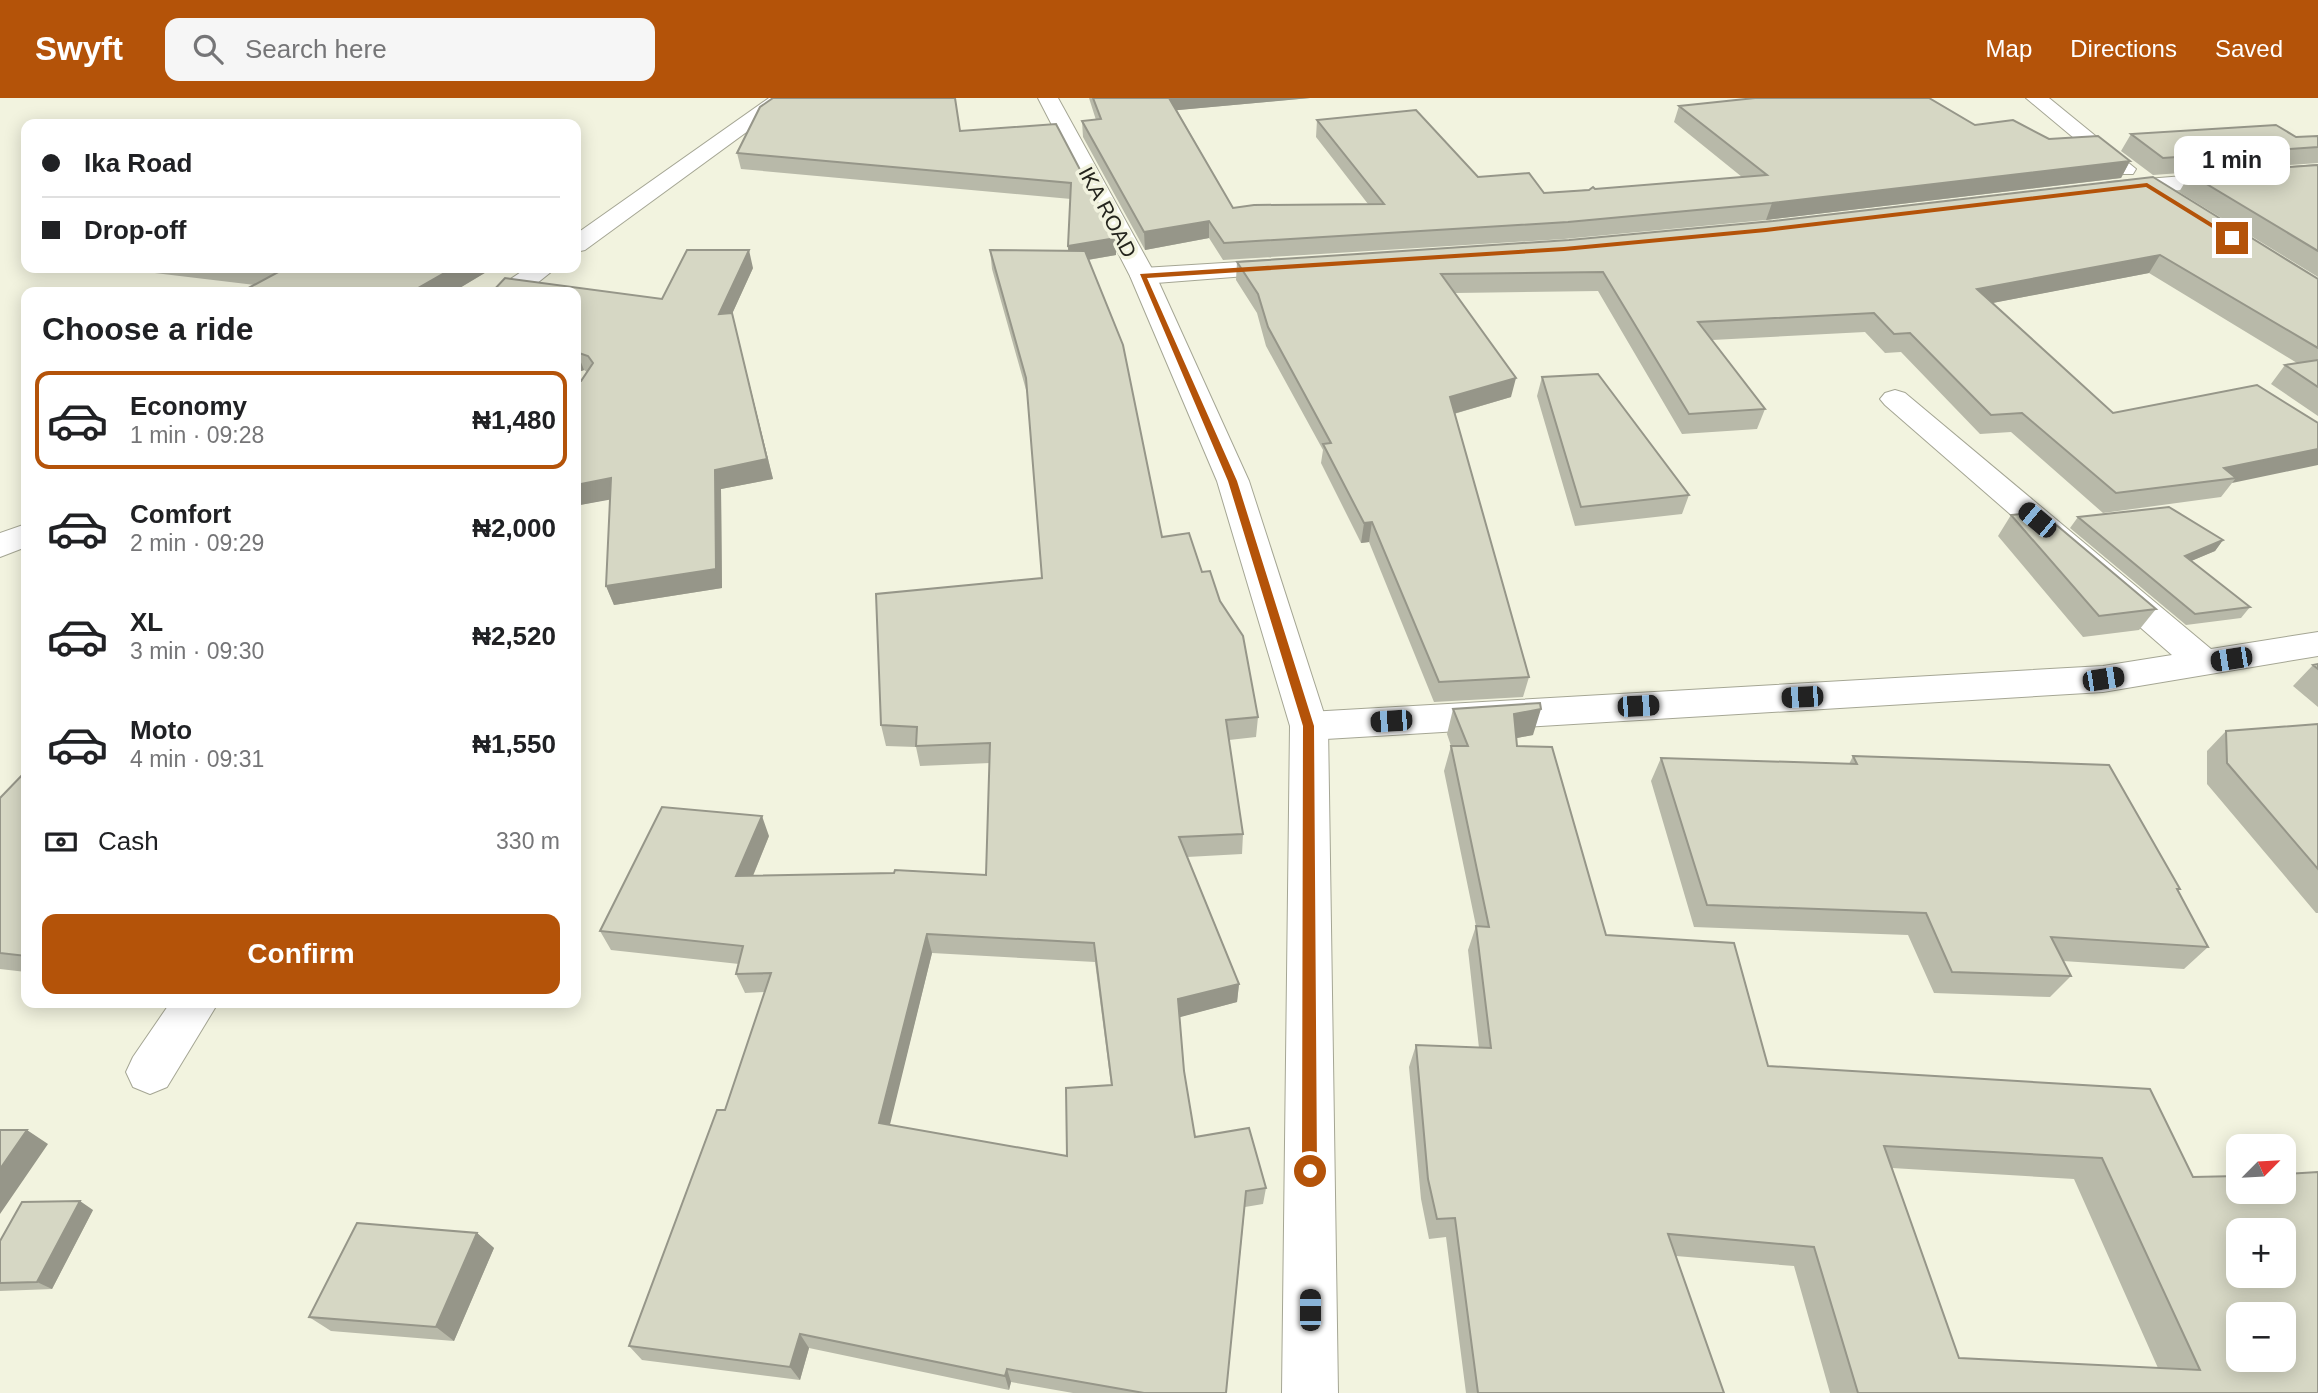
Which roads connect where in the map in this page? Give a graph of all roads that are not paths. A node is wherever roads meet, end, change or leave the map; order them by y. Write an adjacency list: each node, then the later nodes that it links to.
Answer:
1 (783, 98): 8 (street)
2 (1048, 98): 11 (street, IKA ROAD)
3 (2036, 98): 5 (street)
4 (2318, 172): 5 (street)
5 (2147, 185): 6 (street); 7 (street)
6 (2092, 191)
7 (2181, 206)
8 (581, 241)
9 (1306, 265): 11 (street)
10 (536, 273): 12 (street)
11 (1143, 276): 16 (street, IKA ROAD)
12 (516, 287)
13 (1895, 399): 15 (street)
14 (2318, 644): 15 (street)
15 (2204, 663): 16 (street)
16 (1309, 726): 19 (street, IKA ROAD)
17 (192, 1008): 18 (street)
18 (150, 1073)
19 (1310, 1393)

